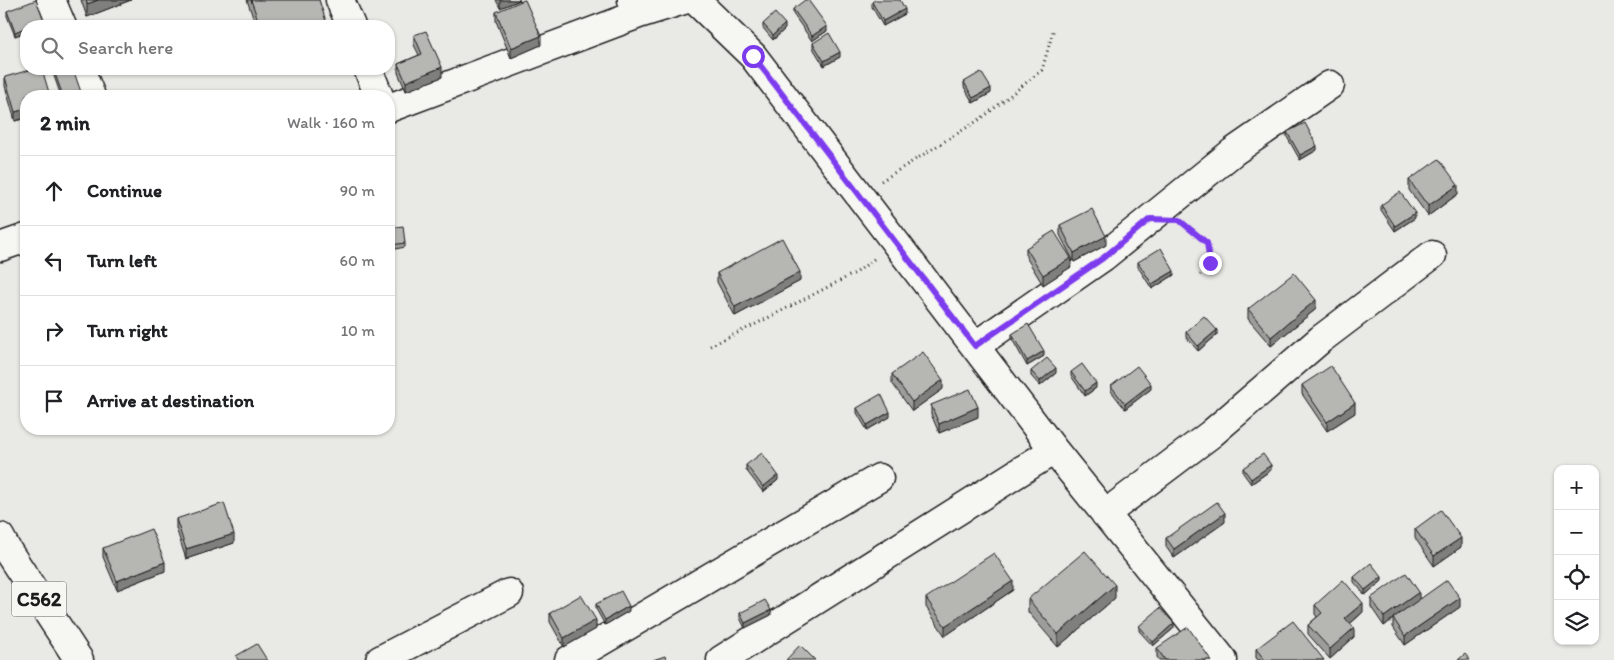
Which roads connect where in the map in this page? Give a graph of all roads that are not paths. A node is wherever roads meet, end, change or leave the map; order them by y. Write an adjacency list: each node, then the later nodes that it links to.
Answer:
1 (52, 0): 6 (street)
2 (340, 0): 7 (street)
3 (684, 0): 5 (street)
4 (695, 0): 17 (street)
5 (636, 7): 13 (street)
6 (60, 20)
7 (348, 20)
8 (82, 75): 11 (street)
9 (370, 75): 12 (street)
10 (1330, 85): 17 (street)
11 (89, 90)
12 (377, 90)
13 (395, 106)
14 (20, 240): 15 (street)
15 (0, 247)
16 (1432, 255): 20 (street)
17 (975, 346): 18 (street)
18 (1054, 450): 20 (street); 26 (street)
19 (879, 478): 25 (street)
20 (1105, 514): 27 (street)
21 (0, 537): 23 (street, C562)
22 (509, 593): 24 (street)
23 (79, 660)
24 (380, 660)
25 (569, 660)
26 (721, 660)
27 (1223, 660)

